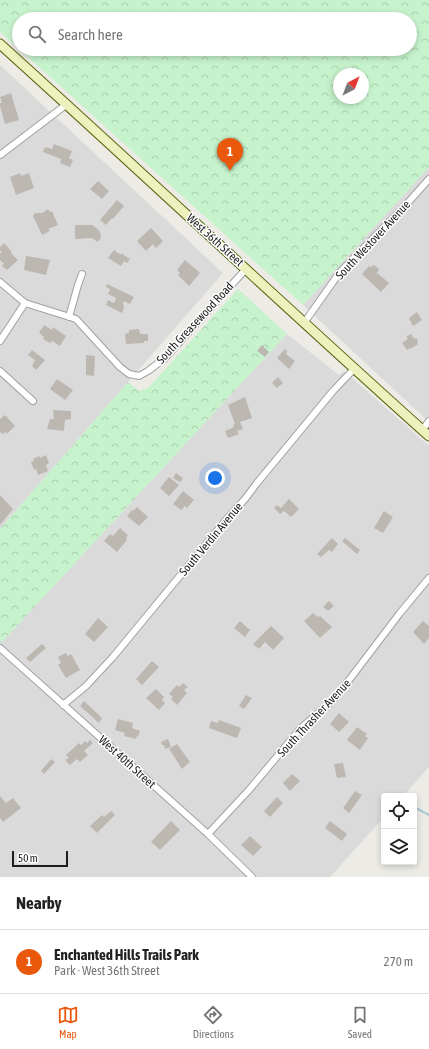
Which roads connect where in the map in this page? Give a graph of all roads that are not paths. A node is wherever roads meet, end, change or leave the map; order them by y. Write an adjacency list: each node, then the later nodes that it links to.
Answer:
1 (0, 44): 2 (street, West 36th Street)
2 (12, 55)
3 (13, 56): 4 (street, West 36th Street)
4 (67, 104): 5 (street); 7 (street, West 36th Street)
5 (0, 154)
6 (429, 179): 12 (street, South Westover Avenue)
7 (246, 268): 11 (street, South Greasewood Road); 12 (street, West 36th Street)
8 (82, 274): 11 (street)
9 (0, 282): 10 (street)
10 (25, 303): 11 (street); 13 (street)
11 (69, 317)
12 (304, 323): 14 (street, West 36th Street)
13 (0, 341)
14 (354, 368): 18 (street, West 36th Street); 21 (street, South Verdin Avenue)
15 (0, 371): 16 (street)
16 (33, 401)
17 (429, 421): 18 (street)
18 (426, 433)
19 (429, 578): 22 (street, South Thrasher Avenue)
20 (0, 648): 21 (street, West 40th Street)
21 (63, 705): 22 (street, West 40th Street)
22 (208, 834): 23 (street, West 40th Street)
23 (252, 877)

